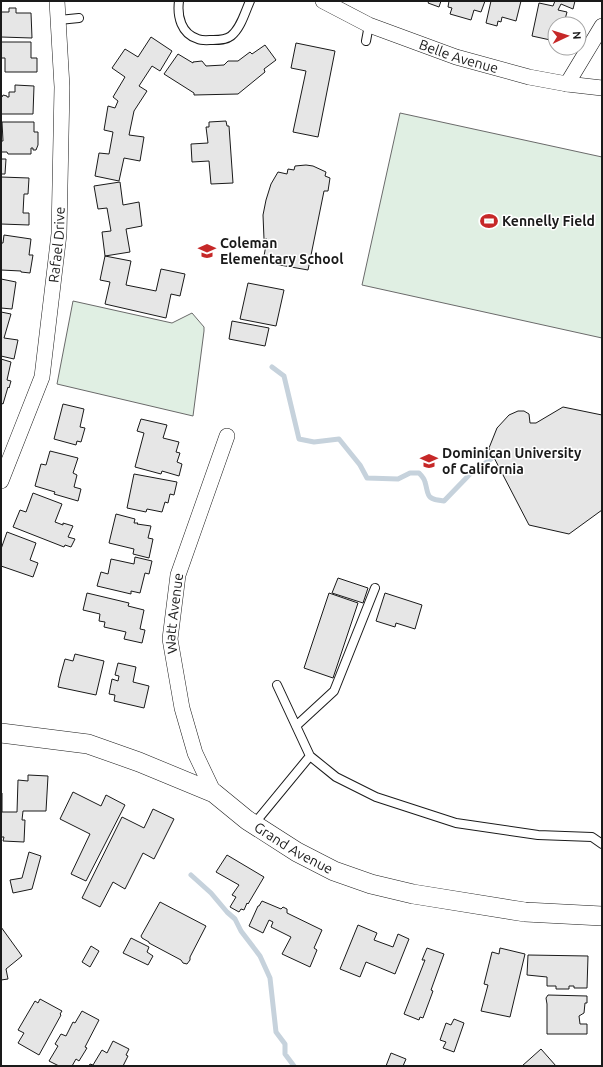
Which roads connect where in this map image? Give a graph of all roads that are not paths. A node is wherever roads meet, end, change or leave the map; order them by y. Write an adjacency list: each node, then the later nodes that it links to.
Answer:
1 (57, 1): 6 (street, Rafael Drive)
2 (179, 1): 3 (lane)
3 (250, 1)
4 (323, 1): 7 (street, Belle Avenue)
5 (79, 18): 6 (lane)
6 (59, 20): 13 (street, Rafael Drive)
7 (369, 24): 9 (lane); 10 (street, Belle Avenue)
8 (602, 26): 10 (street)
9 (366, 41)
10 (567, 84): 11 (street, Belle Avenue)
11 (602, 88)
12 (227, 436): 19 (street, Watt Avenue)
13 (1, 481)
14 (375, 588): 16 (lane)
15 (277, 685): 16 (lane)
16 (296, 726): 18 (lane)
17 (1, 734): 19 (street, Grand Avenue)
18 (310, 756): 20 (lane); 21 (lane)
19 (214, 793): 20 (street, Grand Avenue)
20 (254, 824): 22 (street, Grand Avenue)
21 (602, 844)
22 (602, 916)

